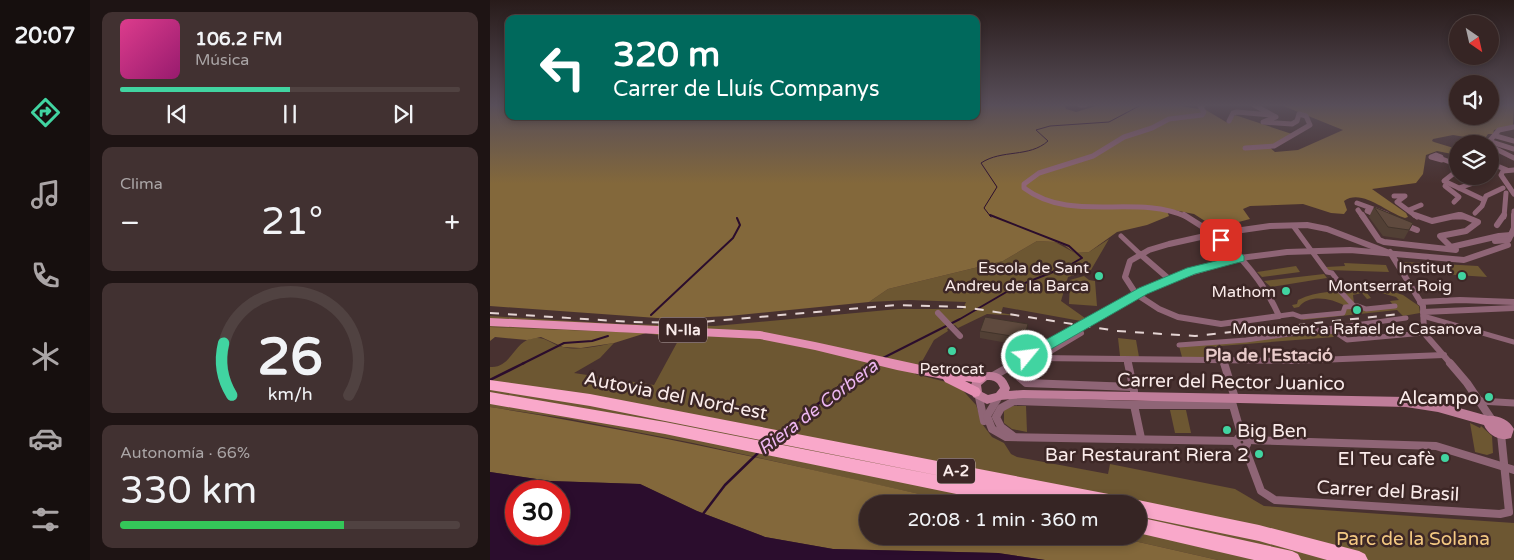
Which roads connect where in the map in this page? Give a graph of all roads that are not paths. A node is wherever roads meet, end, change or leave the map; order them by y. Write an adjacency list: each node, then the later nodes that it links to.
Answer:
1 (1142, 131): 36 (street)
2 (1302, 131): 6 (street)
3 (1499, 137): 4 (street)
4 (1514, 141)
5 (1499, 146): 7 (street)
6 (1245, 148)
7 (1514, 149)
8 (1499, 150): 9 (street)
9 (1514, 158)
10 (1433, 159): 11 (street)
11 (1449, 162)
12 (1499, 167): 13 (street)
13 (1507, 170): 14 (street); 20 (street)
14 (1514, 170)
15 (1449, 175): 16 (street)
16 (1446, 183): 18 (street); 23 (street)
17 (1468, 185): 18 (street)
18 (1459, 188): 22 (street)
19 (1505, 191): 20 (street); 22 (street); 33 (street)
20 (1514, 194)
21 (1394, 196): 26 (street)
22 (1482, 199): 29 (street)
23 (1454, 202)
24 (1357, 203): 27 (street)
25 (1421, 205): 26 (street)
26 (1409, 210): 38 (street)
27 (1367, 211): 30 (street); 38 (street)
28 (1514, 211): 32 (street)
29 (1475, 213)
30 (1390, 220)
31 (1397, 222): 35 (street)
32 (1514, 224): 38 (street)
33 (1498, 226)
34 (1294, 227): 40 (street)
35 (1417, 230)
36 (1214, 234): 39 (street); 43 (street); 44 (street)
37 (1121, 236): 43 (street)
38 (1510, 242): 42 (street)
39 (1364, 244): 41 (street); 42 (street)
40 (1311, 250): 41 (street); 44 (street); 50 (street)
41 (1369, 251): 42 (street)
42 (1388, 252): 48 (street)
43 (1140, 254): 45 (street); 46 (street)
44 (1240, 258): 45 (street); 56 (street)
45 (1169, 279): 46 (street)
46 (1136, 294): 56 (street); 60 (street, bridge)
47 (1439, 300): 48 (street); 49 (street); 53 (street)
48 (1420, 302): 55 (street)
49 (1514, 302)
50 (1354, 306): 51 (street); 56 (street)
51 (1395, 306)
52 (1514, 308): 53 (street)
53 (1448, 310): 55 (street)
54 (938, 313): 62 (street)
55 (1423, 314): 61 (street); 63 (street)
56 (1279, 316)
57 (1406, 318): 59 (street)
58 (490, 322): 71 (main road, N-IIa)
59 (1299, 330): 61 (street); 64 (street)
60 (1078, 331): 66 (street); 69 (street)
61 (1424, 332): 65 (street)
62 (960, 336)
63 (1514, 342)
64 (1179, 345)
65 (1444, 355): 68 (street); 84 (street)
66 (1038, 358): 67 (street); 70 (street)
67 (1127, 360): 68 (street); 79 (street)
68 (1224, 362): 83 (street)
69 (1007, 368): 70 (street); 73 (street)
70 (1022, 368): 79 (street, Carrer del Rector Juanico)
71 (939, 374): 72 (main road, N-IIa); 77 (main road, N-IIa)
72 (980, 378): 73 (main road, N-IIa); 77 (main road)
73 (1000, 380): 78 (main road, Carrer del Rector Juanico); 80 (main road)
74 (490, 381): 76 (highway)
75 (490, 385): 76 (highway, Autovia del Nord-est / A-2)
76 (505, 387): 95 (highway, Autovia del Nord-est / A-2)
77 (977, 394): 80 (main road, N-IIa); 90 (street)
78 (1023, 394): 79 (main road, Carrer del Rector Juanico); 80 (main road, Carrer del Rector Juanico)
79 (1134, 396): 83 (main road, Carrer del Rector Juanico); 90 (street, Carrer del Rector Juanico); 91 (street)
80 (999, 397): 90 (street)
81 (1429, 397): 84 (street)
82 (490, 398): 87 (highway, Autovia del Nord-est / A-2)
83 (1233, 401): 88 (main road, Carrer del Rector Juanico); 92 (street)
84 (1479, 401): 85 (street); 88 (street)
85 (1514, 403)
86 (490, 406): 87 (highway)
87 (551, 409): 94 (highway, Autovia del Nord-est / A-2)
88 (1490, 420): 89 (main road)
89 (1508, 431): 93 (street)
90 (1014, 437): 91 (street)
91 (1141, 438): 92 (street)
92 (1242, 442): 93 (street); 97 (street, Carrer del Brasil)
93 (1510, 469): 97 (street)
94 (1000, 495)
95 (1074, 495)
96 (1147, 510): 100 (highway)
97 (1512, 514)
98 (1147, 527): 99 (highway)
99 (1292, 560)
100 (1359, 560)

